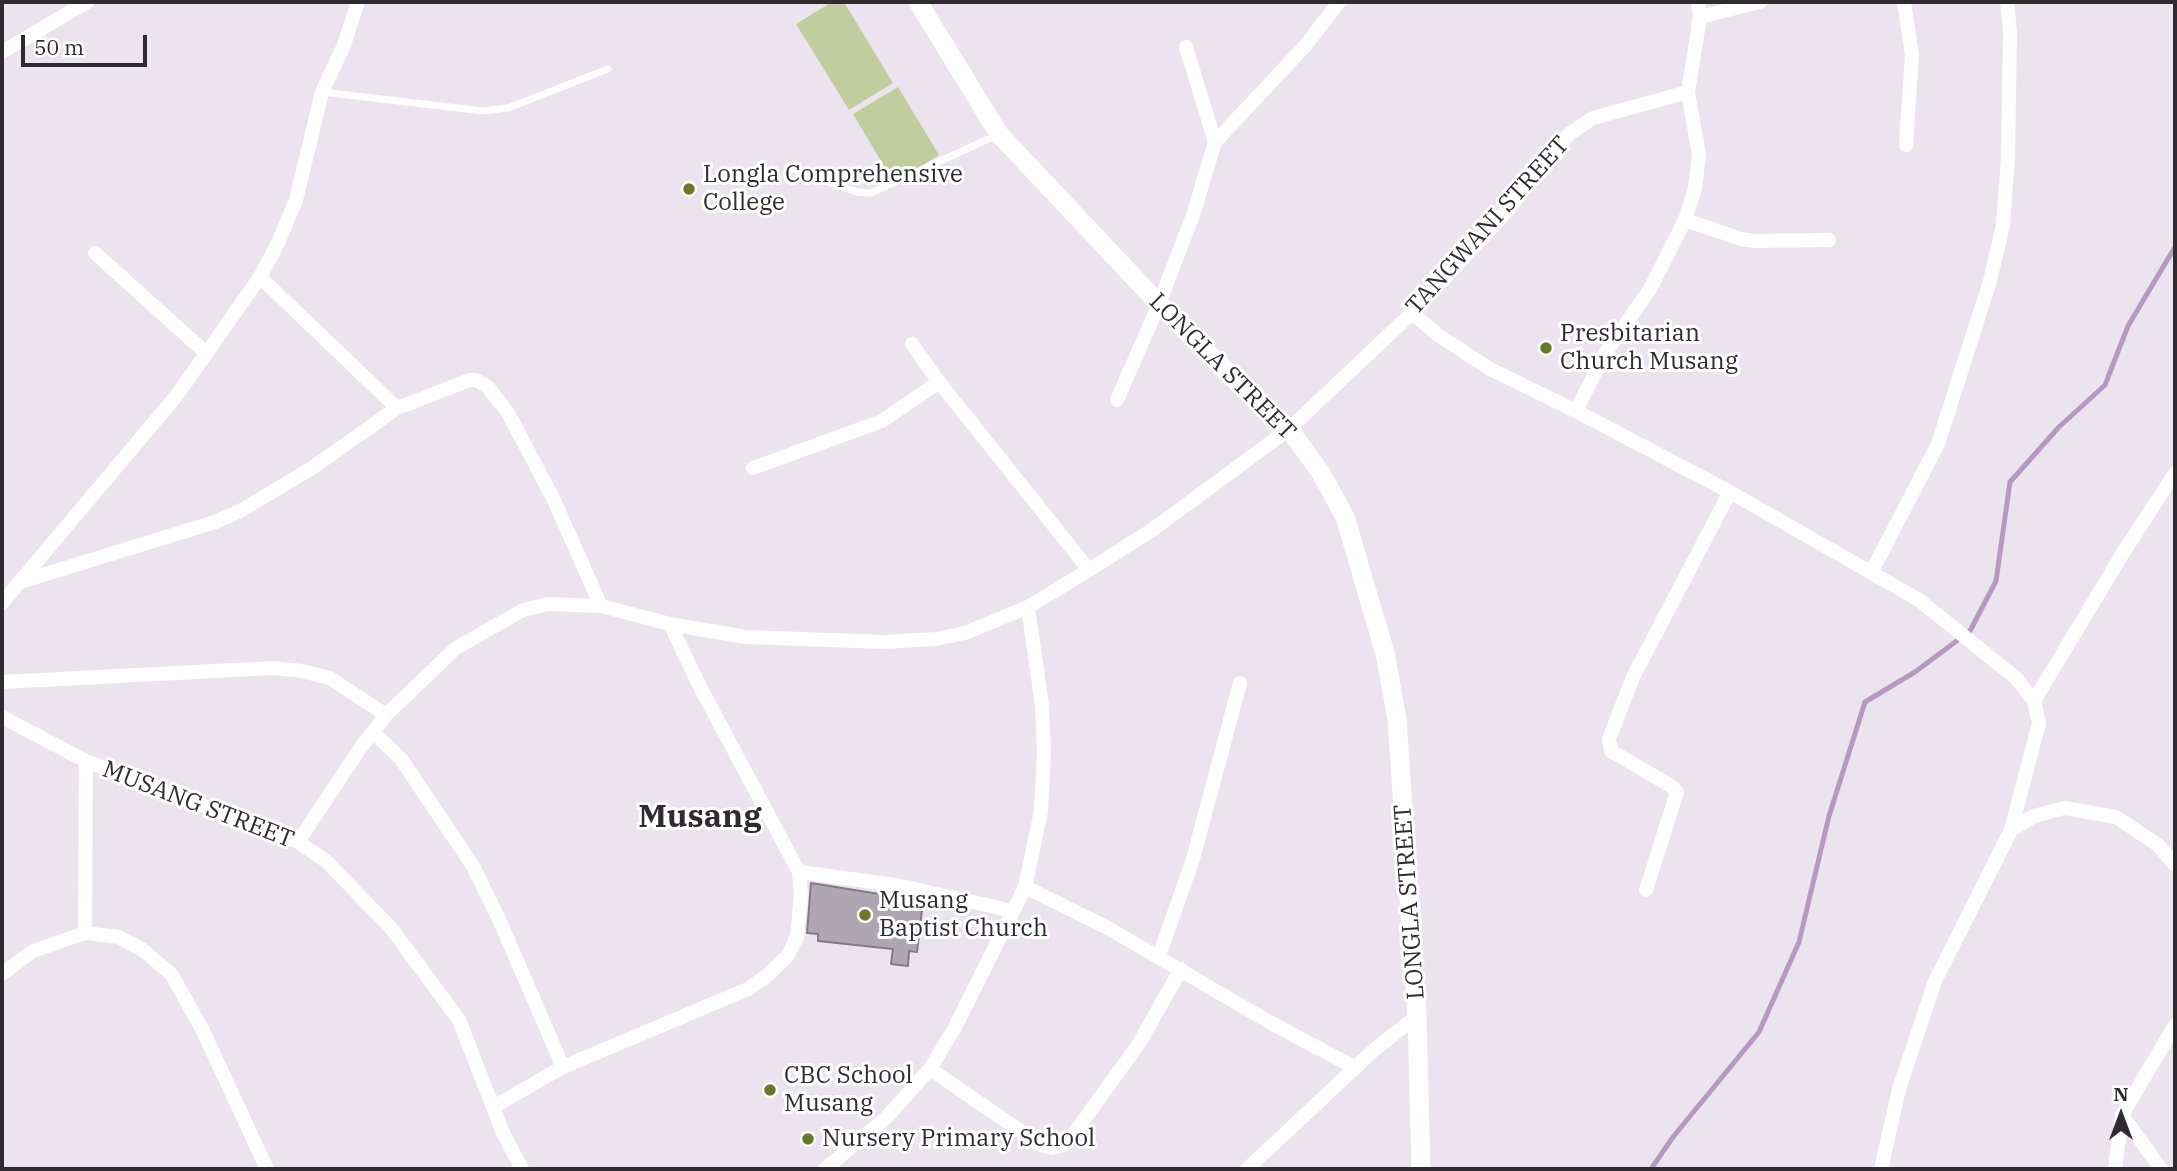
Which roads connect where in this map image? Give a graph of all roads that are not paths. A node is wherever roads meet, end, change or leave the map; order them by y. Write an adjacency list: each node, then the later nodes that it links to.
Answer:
1 (87, 2): 11 (street)
2 (358, 2): 13 (street)
3 (918, 2): 15 (main road, LONGLA STREET)
4 (1339, 2): 16 (street)
5 (1698, 2): 9 (street)
6 (1760, 2): 9 (street)
7 (1904, 2): 17 (street)
8 (2007, 2): 36 (street)
9 (1700, 17): 14 (street)
10 (1186, 47): 16 (street)
11 (2, 52)
12 (608, 69): 13 (lane)
13 (322, 92): 22 (street)
14 (1688, 92): 19 (street); 24 (street, TANGWANI STREET)
15 (999, 134): 18 (lane); 23 (main road, LONGLA STREET)
16 (1215, 142): 23 (street)
17 (1906, 145)
18 (788, 167)
19 (1685, 220): 20 (street); 30 (street)
20 (1829, 240)
21 (95, 253): 26 (street)
22 (260, 276): 26 (street); 29 (street)
23 (1159, 304): 28 (street); 31 (main road, LONGLA STREET)
24 (1412, 313): 30 (street); 31 (street, TANGWANI STREET)
25 (912, 344): 27 (street)
26 (206, 353): 37 (street)
27 (939, 382): 32 (street); 35 (street)
28 (1117, 400)
29 (397, 408): 37 (street); 39 (street)
30 (1576, 411): 34 (street)
31 (1289, 429): 35 (street, TANGWANI STREET); 60 (main road, LONGLA STREET)
32 (753, 468)
33 (2175, 473): 44 (street)
34 (1730, 492): 36 (street); 54 (street)
35 (1089, 570): 40 (street, TANGWANI STREET)
36 (1871, 573): 44 (street)
37 (20, 582): 38 (street)
38 (2, 603)
39 (601, 606): 41 (street, TANGWANI STREET); 45 (street, TANGWANI STREET)
40 (1028, 607): 41 (street, TANGWANI STREET); 53 (street)
41 (670, 624): 52 (street)
42 (2, 682): 45 (street)
43 (1240, 683): 57 (street)
44 (2034, 701): 49 (street)
45 (386, 715): 47 (street, TANGWANI STREET)
46 (2, 717): 48 (street, MUSANG STREET)
47 (373, 732): 50 (street, TANGWANI STREET); 62 (street)
48 (86, 761): 50 (street, MUSANG STREET); 56 (street)
49 (2011, 830): 51 (street); 72 (street)
50 (298, 842): 65 (street, MUSANG STREET)
51 (2175, 865)
52 (799, 872): 55 (street); 62 (street)
53 (1025, 887): 55 (street); 57 (street)
54 (1646, 890)
55 (1013, 911): 64 (street)
56 (85, 933): 59 (street); 67 (street)
57 (1159, 956): 58 (street)
58 (1181, 969): 63 (street); 64 (street)
59 (2, 974)
60 (1417, 1016): 63 (street); 71 (main road, LONGLA STREET)
61 (2175, 1025): 66 (street)
62 (563, 1067): 65 (street)
63 (1354, 1068): 70 (street)
64 (930, 1069): 69 (street)
65 (493, 1107): 68 (street, MUSANG STREET)
66 (2122, 1115): 73 (street); 74 (street)
67 (267, 1169)
68 (522, 1169)
69 (825, 1169)
70 (1247, 1169)
71 (1421, 1169)
72 (1881, 1169)
73 (2115, 1169)
74 (2161, 1169)

